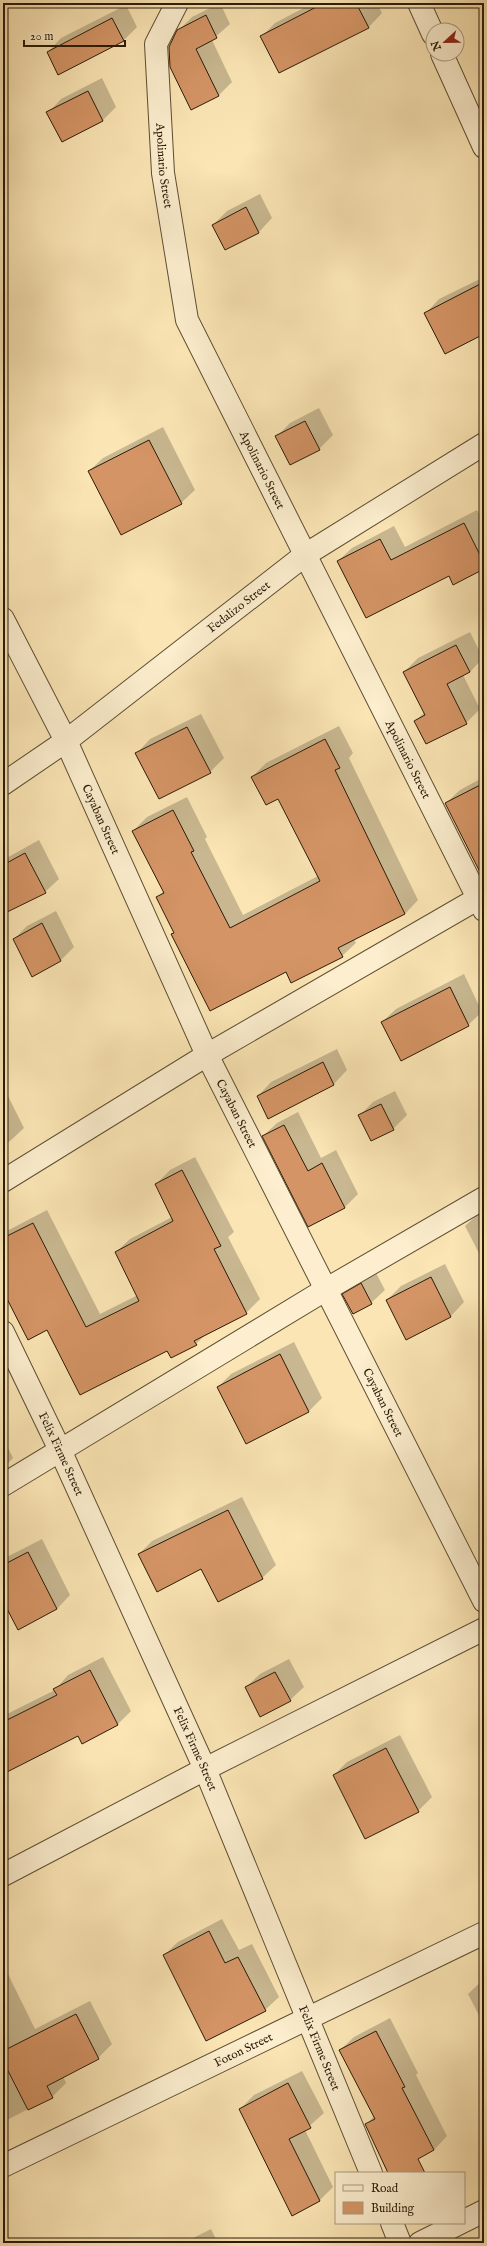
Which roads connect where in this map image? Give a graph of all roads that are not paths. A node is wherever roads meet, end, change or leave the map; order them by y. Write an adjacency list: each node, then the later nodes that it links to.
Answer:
1 (177, 3): 7 (street, Apolinario Street)
2 (419, 3): 3 (street)
3 (428, 22)
4 (446, 62): 5 (street)
5 (484, 147)
6 (484, 444): 7 (street, Fedalizo Street)
7 (304, 555): 9 (street, Fedalizo Street); 11 (street, Apolinario Street)
8 (3, 619): 9 (street, Cayaban Street)
9 (66, 741): 10 (street, Fedalizo Street); 12 (street, Cayaban Street)
10 (3, 784)
11 (482, 901): 12 (street)
12 (207, 1055): 13 (street); 15 (street, Cayaban Street)
13 (3, 1181)
14 (484, 1198): 15 (street)
15 (325, 1290): 17 (street); 19 (street, Cayaban Street)
16 (3, 1332): 17 (street, Felix Firme Street)
17 (60, 1450): 18 (street); 21 (street, Felix Firme Street)
18 (3, 1485)
19 (484, 1601)
20 (484, 1629): 21 (street)
21 (204, 1769): 22 (street); 24 (street, Felix Firme Street)
22 (3, 1875)
23 (484, 1933): 24 (street, Foton Street)
24 (308, 2020): 25 (street, Foton Street); 26 (street, Felix Firme Street)
25 (3, 2166)
26 (372, 2172)
27 (484, 2210): 28 (street)
28 (465, 2220)
29 (392, 2224): 31 (street)
30 (458, 2224): 32 (street)
31 (400, 2243)
32 (420, 2243)

